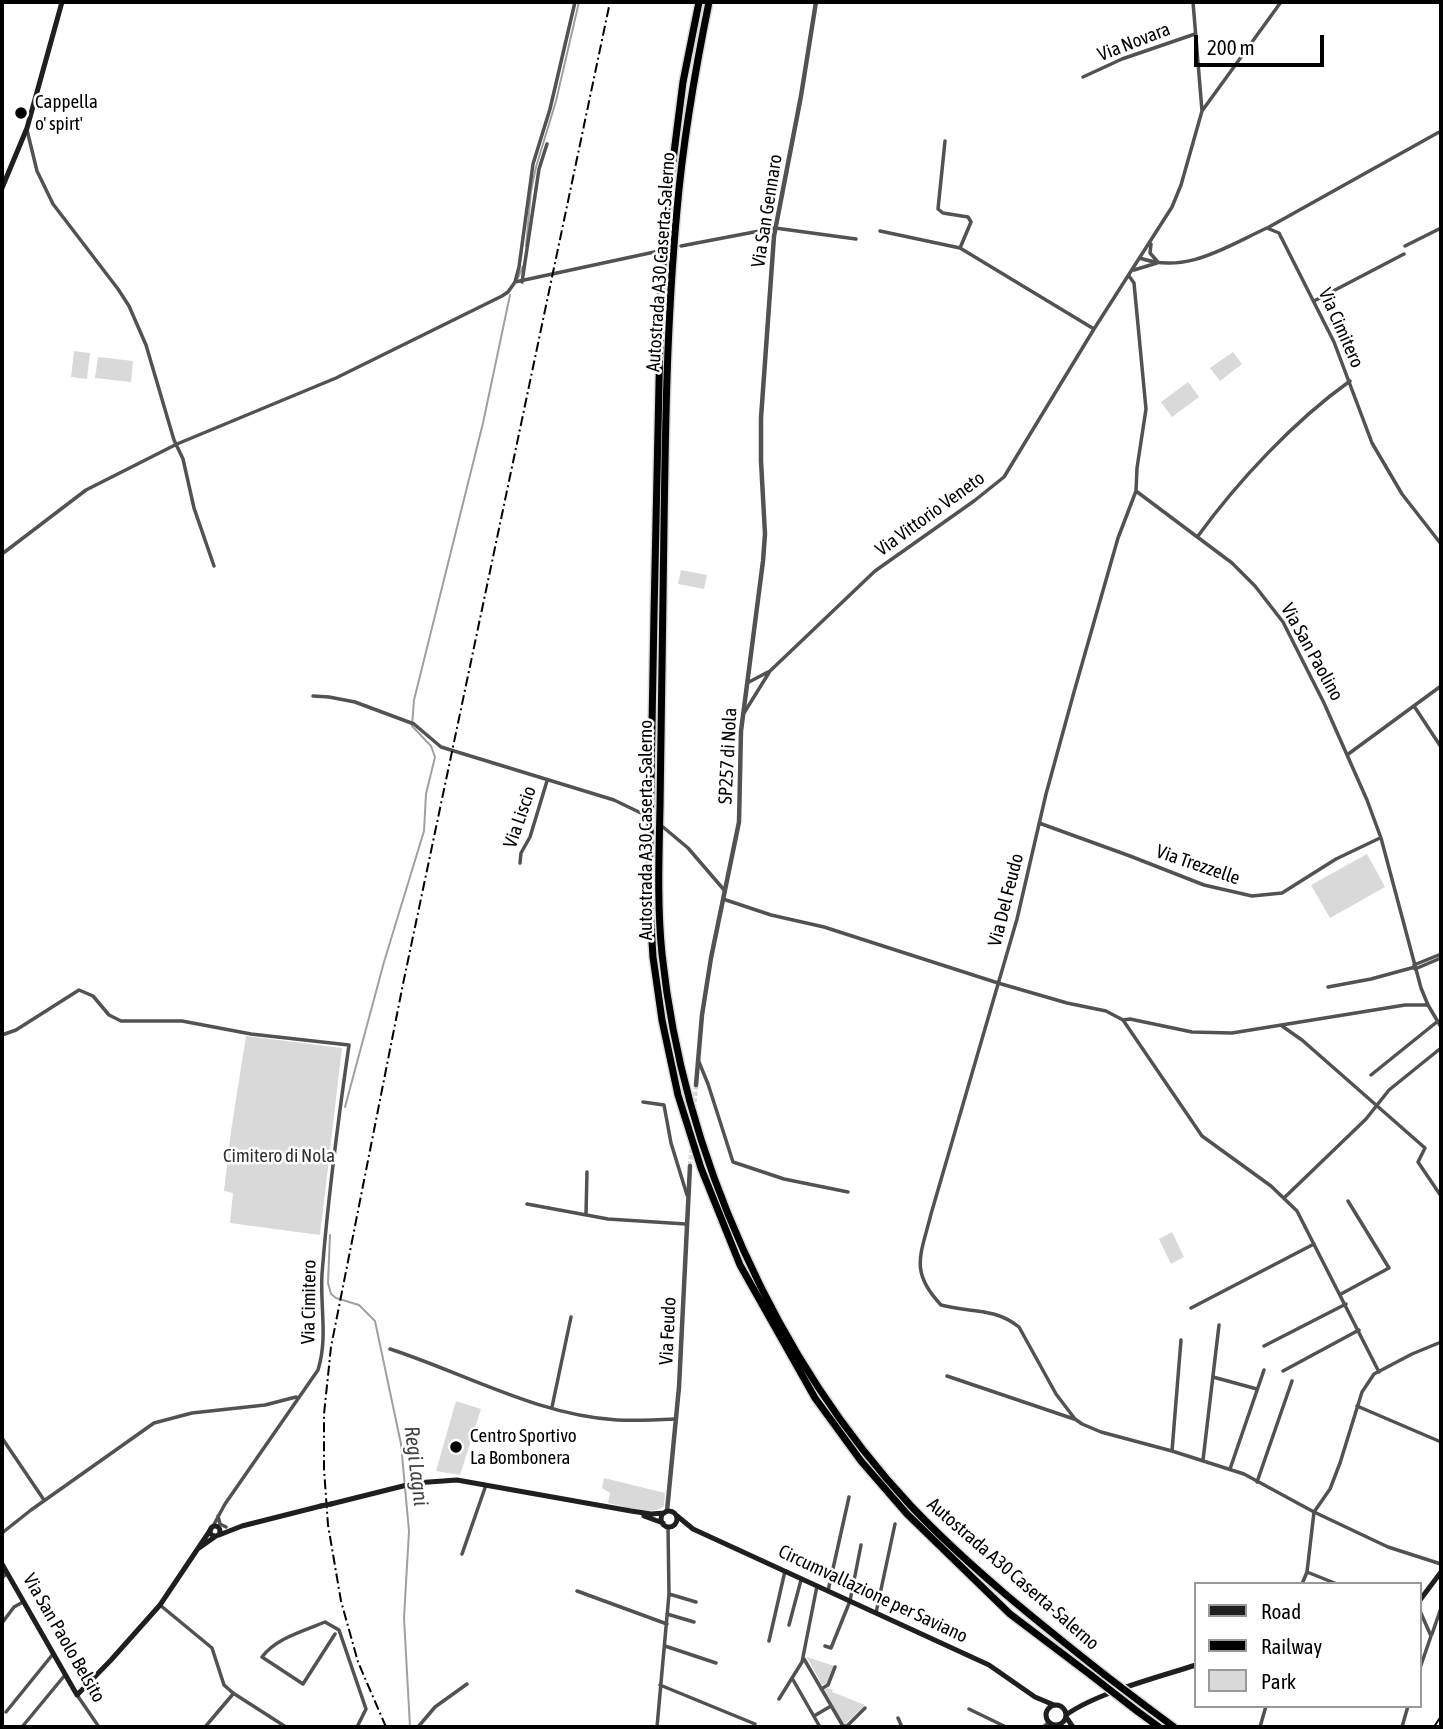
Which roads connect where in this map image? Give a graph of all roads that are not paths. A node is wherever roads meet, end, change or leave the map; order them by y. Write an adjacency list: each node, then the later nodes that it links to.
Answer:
1 (62, 2): 11 (main road)
2 (575, 2): 30 (street)
3 (699, 2): 207 (highway, Autostrada A30 Caserta-Salerno, bridge)
4 (709, 2): 208 (highway, Autostrada A30 Caserta-Salerno, bridge)
5 (816, 2): 16 (street, Via San Gennaro)
6 (1193, 2): 8 (street)
7 (1282, 2): 10 (street, Via Vittorio Veneto)
8 (1195, 34): 9 (street, Via Novara); 10 (street)
9 (1083, 77)
10 (1202, 111): 21 (street, Via Vittorio Veneto)
11 (27, 128): 15 (main road); 36 (street)
12 (1441, 131): 17 (street)
13 (945, 141): 24 (street)
14 (547, 144): 31 (street)
15 (2, 188)
16 (775, 228): 20 (street); 22 (street); 35 (street, Via San Gennaro)
17 (1267, 228): 28 (street); 32 (street, Via Cimitero)
18 (1441, 228): 23 (street)
19 (880, 231): 24 (street)
20 (856, 239)
21 (1151, 242): 27 (street, Via Vittorio Veneto); 28 (street)
22 (681, 246)
23 (1405, 246)
24 (960, 248): 33 (street)
25 (659, 251): 31 (street)
26 (1404, 254): 32 (street)
27 (1140, 258): 28 (street); 29 (street, Via Vittorio Veneto)
28 (1159, 262): 29 (street)
29 (1130, 273): 33 (street, Via Vittorio Veneto); 37 (street)
30 (514, 282): 31 (street); 36 (street)
31 (522, 282)
32 (1314, 301): 34 (street, Via Cimitero)
33 (1094, 329): 43 (street, Via Vittorio Veneto)
34 (1350, 382): 38 (street); 39 (street, Via Cimitero)
35 (761, 426): 42 (street, SP257 di Nola)
36 (177, 444): 40 (street); 41 (street)
37 (1136, 491): 38 (street, Via San Paolino); 54 (street)
38 (1198, 536): 51 (street, Via San Paolino)
39 (1441, 544)
40 (2, 554)
41 (214, 566)
42 (751, 668): 44 (street); 45 (street, SP257 di Nola)
43 (770, 671): 44 (street); 49 (street, Via Vittorio Veneto)
44 (761, 675): 45 (street)
45 (749, 681): 49 (street, SP257 di Nola)
46 (1441, 686): 48 (street)
47 (313, 696): 52 (street)
48 (1414, 706): 50 (street); 51 (street)
49 (743, 715): 58 (street, SP257 di Nola)
50 (1441, 747)
51 (1347, 755): 56 (street, Via San Paolino)
52 (547, 781): 53 (street); 57 (street, Via Liscio)
53 (643, 814)
54 (1039, 823): 56 (street, Via Trezzelle); 62 (street, Via Del Feudo)
55 (663, 827): 58 (street)
56 (1381, 838): 61 (street, Via San Paolino)
57 (520, 863)
58 (724, 891): 59 (street, SP257 di Nola)
59 (723, 899): 62 (street); 71 (street, SP257 di Nola)
60 (1441, 956): 61 (street)
61 (1415, 967): 63 (street); 64 (street, Via San Paolino)
62 (998, 984): 65 (street); 108 (street, Via Del Feudo)
63 (1328, 987)
64 (1428, 1006): 66 (street, Via San Paolino); 67 (street)
65 (1123, 1020): 67 (street); 81 (street)
66 (1438, 1021): 68 (street, Via San Paolino); 72 (street)
67 (1282, 1026): 75 (street)
68 (1441, 1027)
69 (2, 1035): 104 (street, Via Cimitero)
70 (1441, 1048): 75 (street)
71 (698, 1060): 73 (street, SP257 di Nola); 78 (street)
72 (1371, 1075)
73 (696, 1084)
74 (643, 1102): 80 (street)
75 (1376, 1106): 79 (street); 81 (street)
76 (690, 1166): 80 (street, Via Feudo)
77 (587, 1172): 84 (street)
78 (848, 1192)
79 (1441, 1196)
80 (688, 1197): 85 (street, Via Feudo)
81 (1284, 1198): 86 (street)
82 (1348, 1201): 87 (street)
83 (527, 1204): 84 (street)
84 (586, 1214): 85 (street)
85 (686, 1224): 107 (street, Via Feudo)
86 (1314, 1244): 87 (street); 89 (street)
87 (1341, 1294): 88 (street)
88 (1346, 1304): 92 (street); 95 (street)
89 (1191, 1308)
90 (571, 1317): 106 (street)
91 (1219, 1325): 101 (street)
92 (1359, 1330): 98 (street); 99 (street)
93 (1181, 1340): 111 (street)
94 (1441, 1342): 99 (street)
95 (1264, 1346)
96 (390, 1349): 106 (street)
97 (1264, 1370): 103 (street)
98 (1283, 1371)
99 (1377, 1373): 105 (street)
100 (947, 1376): 108 (street)
101 (1213, 1377): 103 (street); 112 (street)
102 (1292, 1381): 114 (street)
103 (1257, 1389): 113 (street)
104 (298, 1396): 117 (street); 121 (street, Via Cimitero)
105 (1357, 1406): 110 (street); 119 (street)
106 (552, 1407): 107 (street)
107 (676, 1419): 120 (street, Via Feudo)
108 (1075, 1419): 111 (street)
109 (2, 1438): 117 (street)
110 (1441, 1442)
111 (1171, 1451): 112 (street)
112 (1203, 1460): 113 (street)
113 (1230, 1469): 114 (street)
114 (1256, 1482): 119 (street)
115 (486, 1485): 118 (main road); 124 (main road, bridge); 132 (street)
116 (849, 1497): 144 (street)
117 (44, 1500): 128 (street)
118 (631, 1511): 120 (main road); 123 (main road, Circumvallazione per Saviano)
119 (1314, 1512): 134 (street); 136 (street)
120 (670, 1513): 123 (main road); 123 (main road); 127 (main road, Circumvallazione per Saviano)
121 (219, 1514): 125 (street); 126 (street, Via Cimitero)
122 (895, 1524): 152 (street)
123 (668, 1525): 127 (main road, Circumvallazione per Saviano); 145 (street)
124 (242, 1526): 125 (main road); 129 (main road)
125 (226, 1527): 126 (main road)
126 (213, 1528): 129 (main road); 131 (main road)
127 (693, 1528): 135 (main road, Circumvallazione per Saviano)
128 (2, 1533)
129 (218, 1536): 131 (main road)
130 (861, 1545): 147 (street)
131 (195, 1553): 150 (main road)
132 (462, 1554)
133 (2, 1564): 138 (main road, Via San Paolo Belsito)
134 (1441, 1564)
135 (785, 1571): 139 (main road, Circumvallazione per Saviano); 161 (street)
136 (1307, 1572): 140 (street); 141 (street)
137 (1441, 1572): 146 (main road)
138 (5, 1575): 148 (main road, Via San Paolo Belsito)
139 (801, 1578): 142 (main road, Circumvallazione per Saviano); 158 (street)
140 (1303, 1582)
141 (1332, 1582)
142 (817, 1586): 144 (main road, Circumvallazione per Saviano); 165 (street)
143 (578, 1591): 157 (street)
144 (828, 1591): 147 (main road, Circumvallazione per Saviano)
145 (669, 1594): 149 (street); 153 (street)
146 (1422, 1597)
147 (850, 1601): 152 (main road, Circumvallazione per Saviano); 163 (street)
148 (23, 1602): 156 (street); 164 (main road, Via San Paolo Belsito)
149 (696, 1602)
150 (160, 1605): 175 (street); 176 (main road)
151 (1441, 1608): 160 (street)
152 (876, 1613): 177 (main road, Circumvallazione per Saviano)
153 (667, 1614): 155 (street); 157 (street)
154 (1422, 1616): 160 (street)
155 (694, 1622)
156 (2, 1623)
157 (667, 1624): 162 (street)
158 (789, 1625)
159 (335, 1634): 199 (street)
160 (1431, 1636): 166 (street)
161 (769, 1641)
162 (665, 1646): 167 (street); 173 (street)
163 (825, 1646)
164 (53, 1654): 170 (main road, Via San Paolo Belsito); 187 (street)
165 (803, 1657): 171 (street); 174 (street)
166 (1422, 1662)
167 (716, 1663)
168 (1194, 1666): 183 (main road)
169 (835, 1667): 174 (street)
170 (65, 1675): 176 (main road, Via San Paolo Belsito); 195 (street)
171 (792, 1678): 178 (street); 189 (street)
172 (467, 1684): 200 (street)
173 (660, 1685): 193 (street); 201 (street)
174 (821, 1689): 180 (street)
175 (233, 1693): 197 (street); 198 (street)
176 (77, 1695): 196 (street, Via San Paolo Belsito)
177 (1035, 1697): 179 (main road, Circumvallazione per Saviano); 188 (main road, Circumvallazione per Saviano)
178 (779, 1699)
179 (1054, 1705): 182 (main road); 188 (main road)
180 (831, 1706): 181 (street); 189 (street)
181 (865, 1707)
182 (1062, 1707): 183 (main road); 190 (main road)
183 (1076, 1708): 190 (main road)
184 (1265, 1708): 209 (street)
185 (1407, 1708): 210 (street)
186 (969, 1709): 204 (street)
187 (6, 1712)
188 (1046, 1712): 192 (main road)
189 (814, 1716): 202 (street)
190 (1066, 1716): 194 (main road); 206 (main road)
191 (898, 1718): 203 (street)
192 (1049, 1722): 194 (main road); 205 (street)
193 (755, 1724)
194 (1062, 1726)
195 (22, 1727)
196 (99, 1727)
197 (205, 1727)
198 (286, 1727)
199 (357, 1727)
200 (418, 1727)
201 (657, 1727)
202 (820, 1727)
203 (902, 1727)
204 (1006, 1727)
205 (1043, 1727)
206 (1073, 1727)
207 (1159, 1727)
208 (1174, 1727)
209 (1260, 1727)
210 (1402, 1727)

